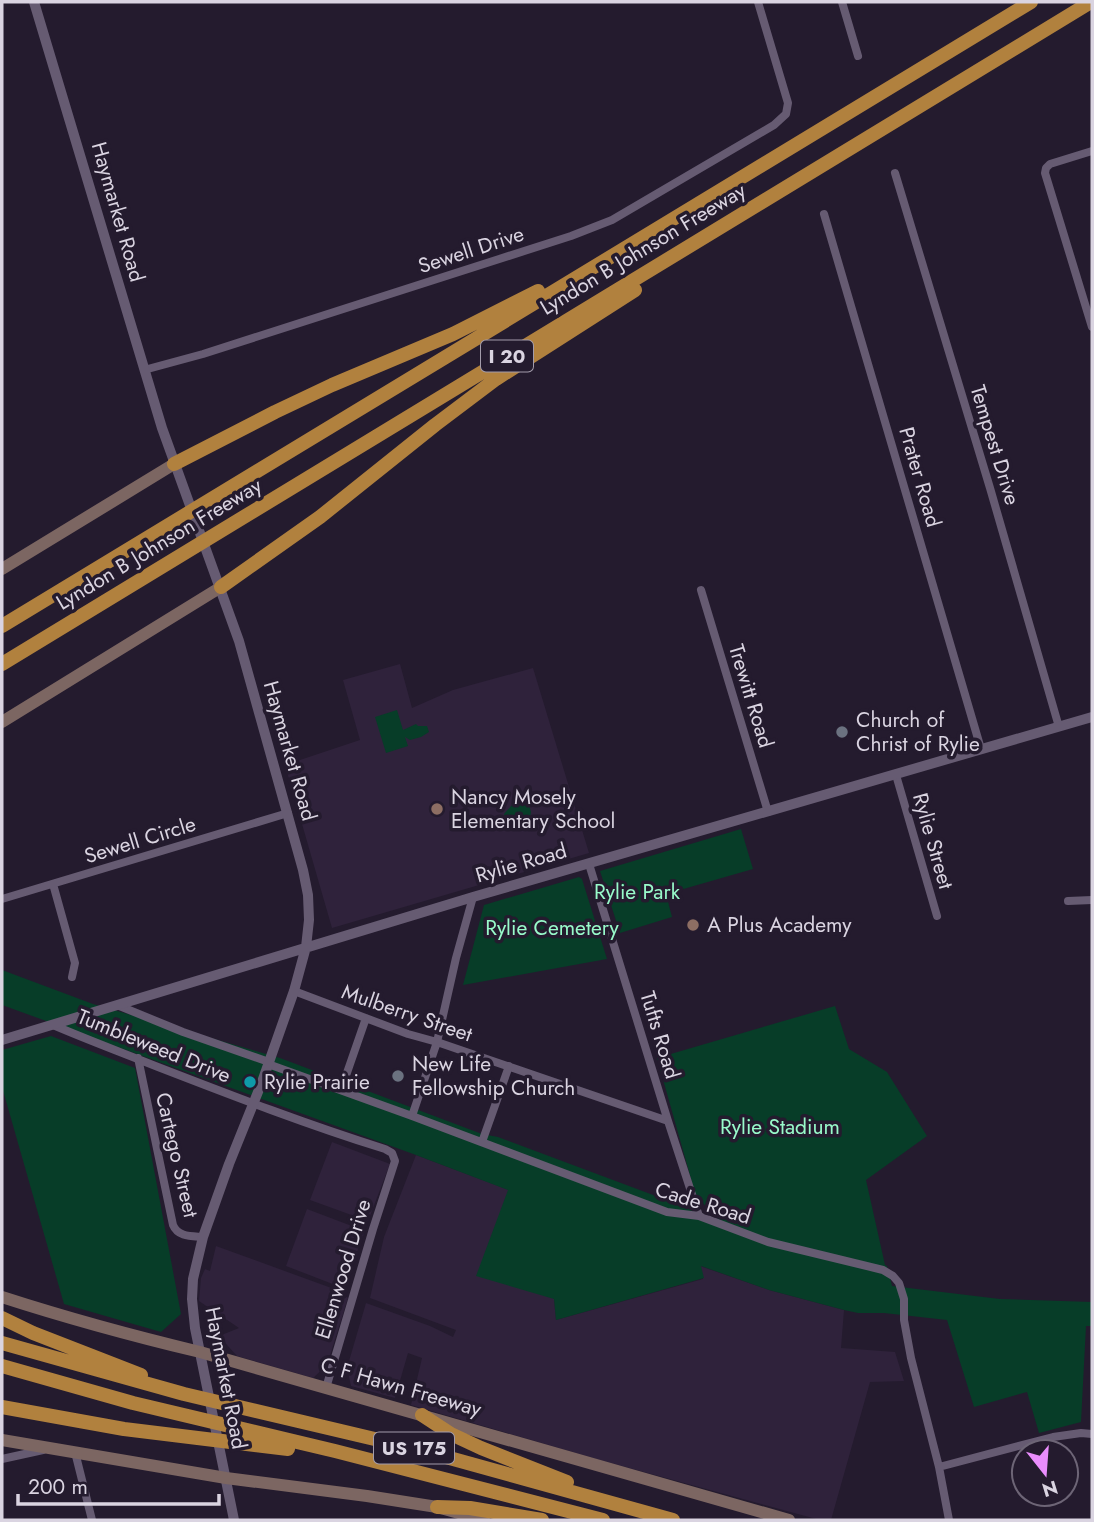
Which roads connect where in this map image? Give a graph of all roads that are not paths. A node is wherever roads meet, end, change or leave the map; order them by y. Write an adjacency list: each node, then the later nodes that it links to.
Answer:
1 (34, 2): 13 (street, Haymarket Road)
2 (758, 2): 13 (street, Sewell Drive)
3 (842, 2): 6 (street)
4 (1031, 2): 11 (highway, Lyndon B Johnson Freeway / I 20)
5 (1091, 2): 9 (highway, Lyndon B Johnson Freeway / I 20)
6 (858, 56)
7 (1092, 151): 12 (street)
8 (895, 173): 24 (street, Tempest Drive)
9 (775, 194): 16 (highway); 18 (highway, Lyndon B Johnson Freeway / I 20)
10 (824, 214): 25 (street, Prater Road)
11 (639, 239): 14 (highway); 19 (highway, Lyndon B Johnson Freeway / I 20)
12 (1092, 327)
13 (144, 370): 14 (street, Haymarket Road)
14 (174, 464): 15 (main road); 16 (street, Haymarket Road)
15 (2, 569)
16 (220, 587): 23 (main road); 28 (street, Haymarket Road)
17 (701, 590): 27 (street, Trewitt Road)
18 (112, 596): 20 (highway, Lyndon B Johnson Freeway / I 20); 21 (highway)
19 (2, 626)
20 (2, 664)
21 (2, 675)
22 (1092, 718): 24 (street, Rylie Road)
23 (2, 722)
24 (1059, 727): 25 (street, Rylie Road)
25 (981, 749): 26 (street, Rylie Road)
26 (896, 775): 27 (street, Rylie Road); 35 (street, Rylie Street)
27 (768, 812): 29 (street, Rylie Road)
28 (288, 813): 30 (street, Sewell Circle); 36 (street, Haymarket Road)
29 (589, 864): 31 (street, Rylie Road); 50 (street, Tufts Road)
30 (53, 884): 32 (street, Sewell Circle); 37 (street)
31 (473, 897): 36 (street, Rylie Road); 43 (street)
32 (2, 900)
33 (1092, 900): 34 (street)
34 (1068, 901)
35 (937, 916)
36 (306, 947): 38 (street, Haymarket Road); 39 (street, Rylie Road)
37 (72, 977)
38 (294, 991): 40 (street, Mulberry Street); 45 (street, Haymarket Road)
39 (117, 1005): 41 (street, Rylie Road); 45 (street, Cade Road)
40 (366, 1018): 43 (street, Mulberry Street); 47 (street)
41 (53, 1025): 42 (street, Rylie Road); 44 (street, Tumbleweed Drive)
42 (2, 1040)
43 (437, 1042): 46 (street, Mulberry Street); 49 (street)
44 (138, 1058): 48 (street, Tumbleweed Drive); 54 (street, Cartego Street)
45 (269, 1063): 47 (street, Cade Road); 48 (street, Haymarket Road)
46 (509, 1066): 50 (street, Mulberry Street); 51 (street)
47 (341, 1090): 49 (street, Cade Road)
48 (252, 1104): 52 (street, Tumbleweed Drive); 54 (street, Haymarket Road)
49 (412, 1115): 51 (street, Cade Road)
50 (668, 1121): 53 (street, Tufts Road)
51 (482, 1142): 53 (street, Cade Road)
52 (395, 1161): 60 (street, Ellenwood Drive)
53 (699, 1216): 70 (street, Cade Road)
54 (203, 1237): 58 (street, Haymarket Road)
55 (2, 1297): 58 (main road, C F Hawn Freeway)
56 (2, 1318): 61 (highway)
57 (2, 1343): 61 (highway, US 175)
58 (200, 1352): 60 (main road, C F Hawn Freeway); 71 (street, Haymarket Road)
59 (2, 1368): 65 (highway)
60 (326, 1388): 63 (main road, C F Hawn Freeway)
61 (184, 1394): 72 (highway, US 175)
62 (2, 1407): 65 (highway)
63 (422, 1415): 72 (highway); 80 (main road, C F Hawn Freeway)
64 (1092, 1434): 70 (street)
65 (242, 1436): 78 (highway, US 175)
66 (2, 1440): 67 (main road)
67 (52, 1448): 68 (main road); 69 (street)
68 (75, 1452): 71 (main road); 74 (street)
69 (2, 1460)
70 (939, 1467): 81 (street, Cade Road)
71 (226, 1478): 73 (main road); 75 (street, Haymarket Road)
72 (592, 1497): 79 (highway, US 175)
73 (437, 1507): 76 (main road); 77 (highway)
74 (92, 1520)
75 (234, 1520)
76 (484, 1520)
77 (542, 1520)
78 (603, 1520)
79 (673, 1520)
80 (789, 1520)
81 (948, 1520)

